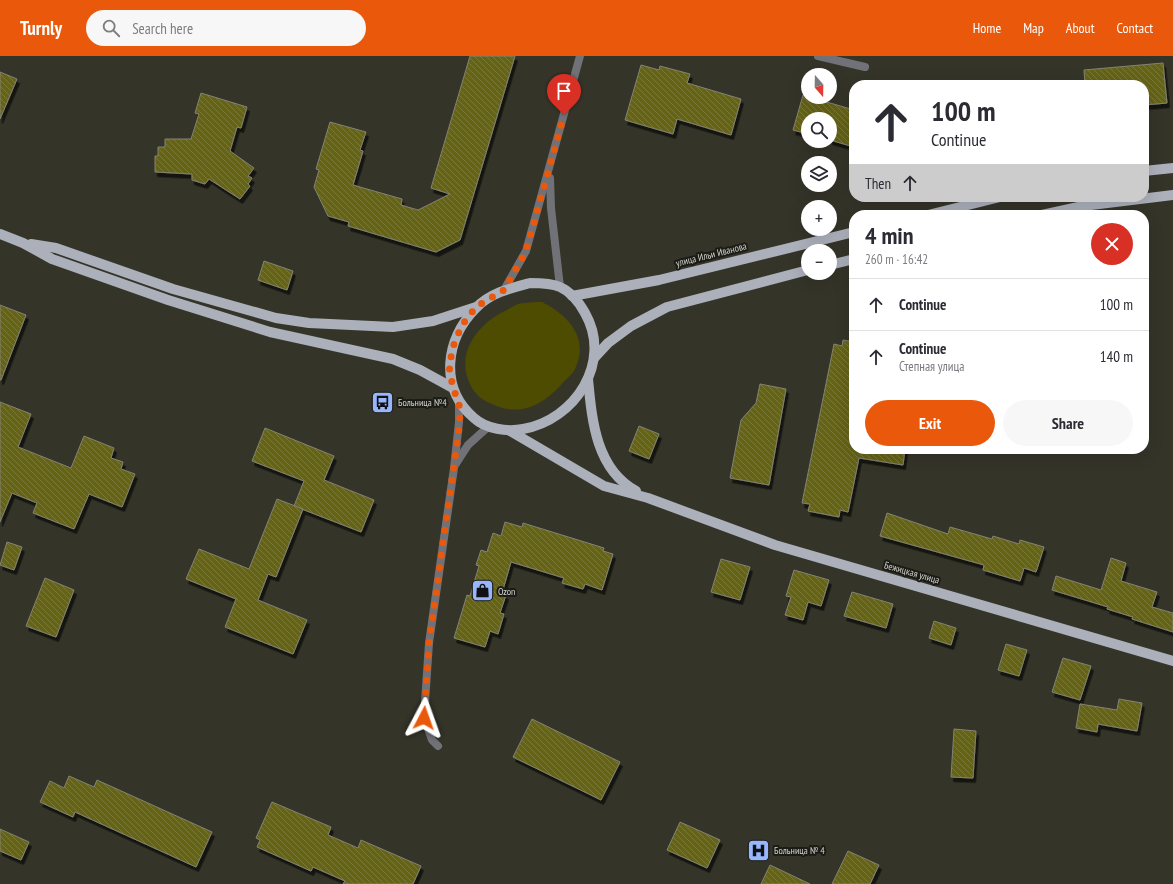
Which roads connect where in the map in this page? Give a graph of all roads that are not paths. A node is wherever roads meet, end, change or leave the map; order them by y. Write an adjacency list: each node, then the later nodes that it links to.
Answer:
1 (580, 56): 4 (street)
2 (818, 56): 3 (street)
3 (865, 67)
4 (550, 167): 19 (street); 20 (street)
5 (1173, 168): 6 (main road)
6 (1149, 170)
7 (1173, 195): 8 (main road)
8 (1149, 198)
9 (980, 202): 11 (main road)
10 (1116, 202): 12 (main road)
11 (948, 210)
12 (1065, 210)
13 (849, 233): 21 (main road, улица Ильи Иванова)
14 (0, 234): 15 (main road)
15 (23, 243): 22 (main road); 25 (main road)
16 (849, 260): 17 (main road)
17 (837, 263)
18 (801, 272): 23 (main road)
19 (560, 287): 20 (main road); 21 (main road)
20 (504, 290): 22 (main road)
21 (572, 296): 23 (main road)
22 (476, 307): 25 (main road)
23 (595, 357): 24 (main road)
24 (588, 379): 28 (main road); 30 (main road)
25 (453, 388): 26 (main road)
26 (459, 403): 27 (main road); 29 (street)
27 (490, 426): 28 (main road); 29 (street)
28 (510, 431): 30 (main road)
29 (454, 468): 32 (street)
30 (648, 498): 31 (main road, Бежицкая улица)
31 (1173, 661)
32 (438, 746)

